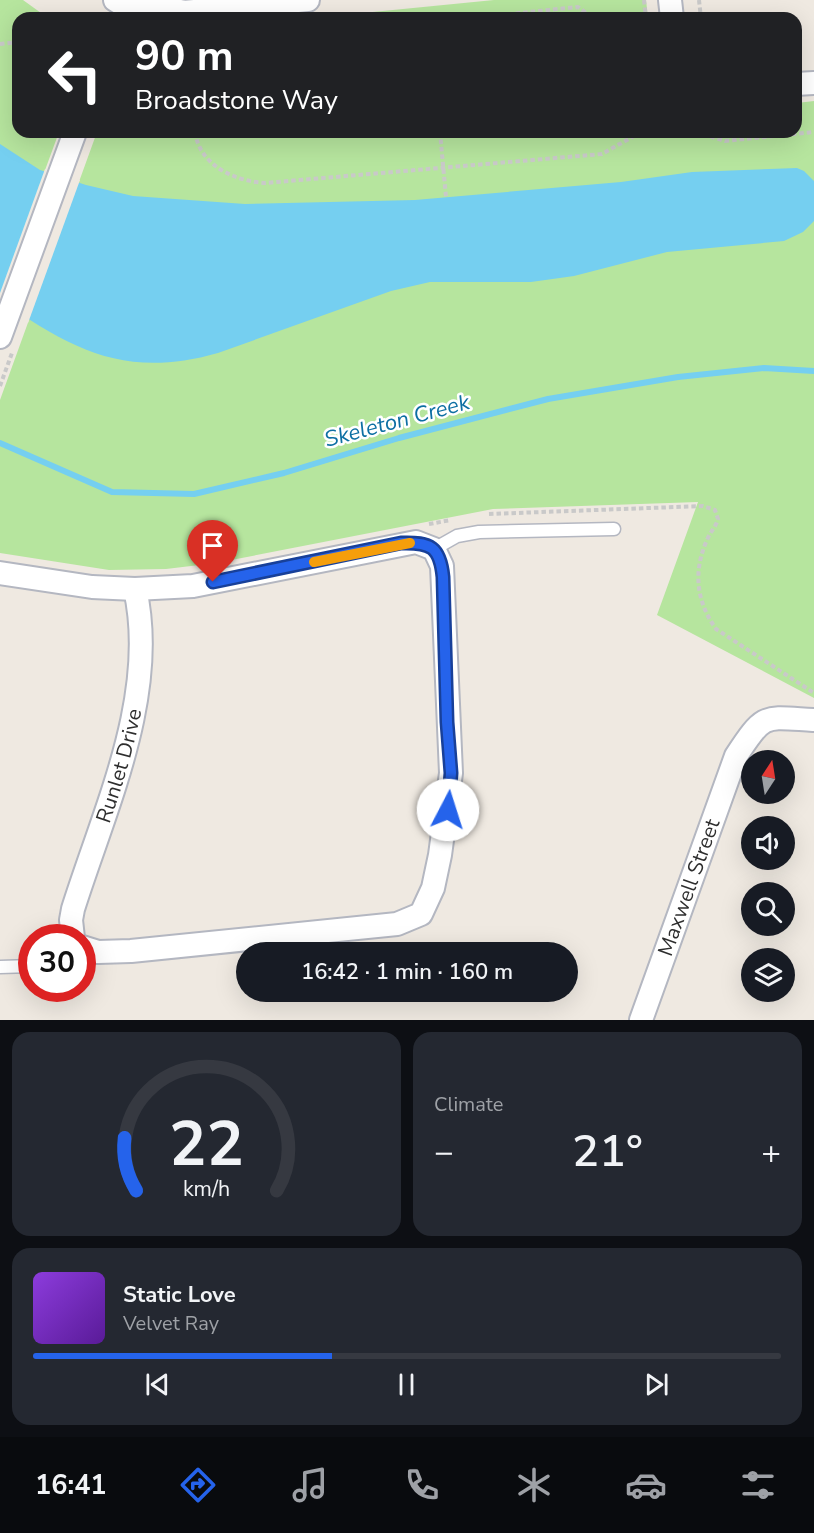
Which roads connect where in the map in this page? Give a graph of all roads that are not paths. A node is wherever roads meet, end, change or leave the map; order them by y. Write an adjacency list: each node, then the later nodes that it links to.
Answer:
1 (309, 0): 2 (street)
2 (128, 6)
3 (73, 138): 4 (street)
4 (0, 338)
5 (614, 529): 6 (lane)
6 (434, 549): 8 (street); 11 (street)
7 (2, 575): 8 (street)
8 (135, 589): 10 (street, Runlet Drive)
9 (814, 720): 14 (street, Maxwell Street)
10 (71, 924)
11 (96, 951)
12 (18, 966): 13 (lane)
13 (0, 967)
14 (641, 1020)

